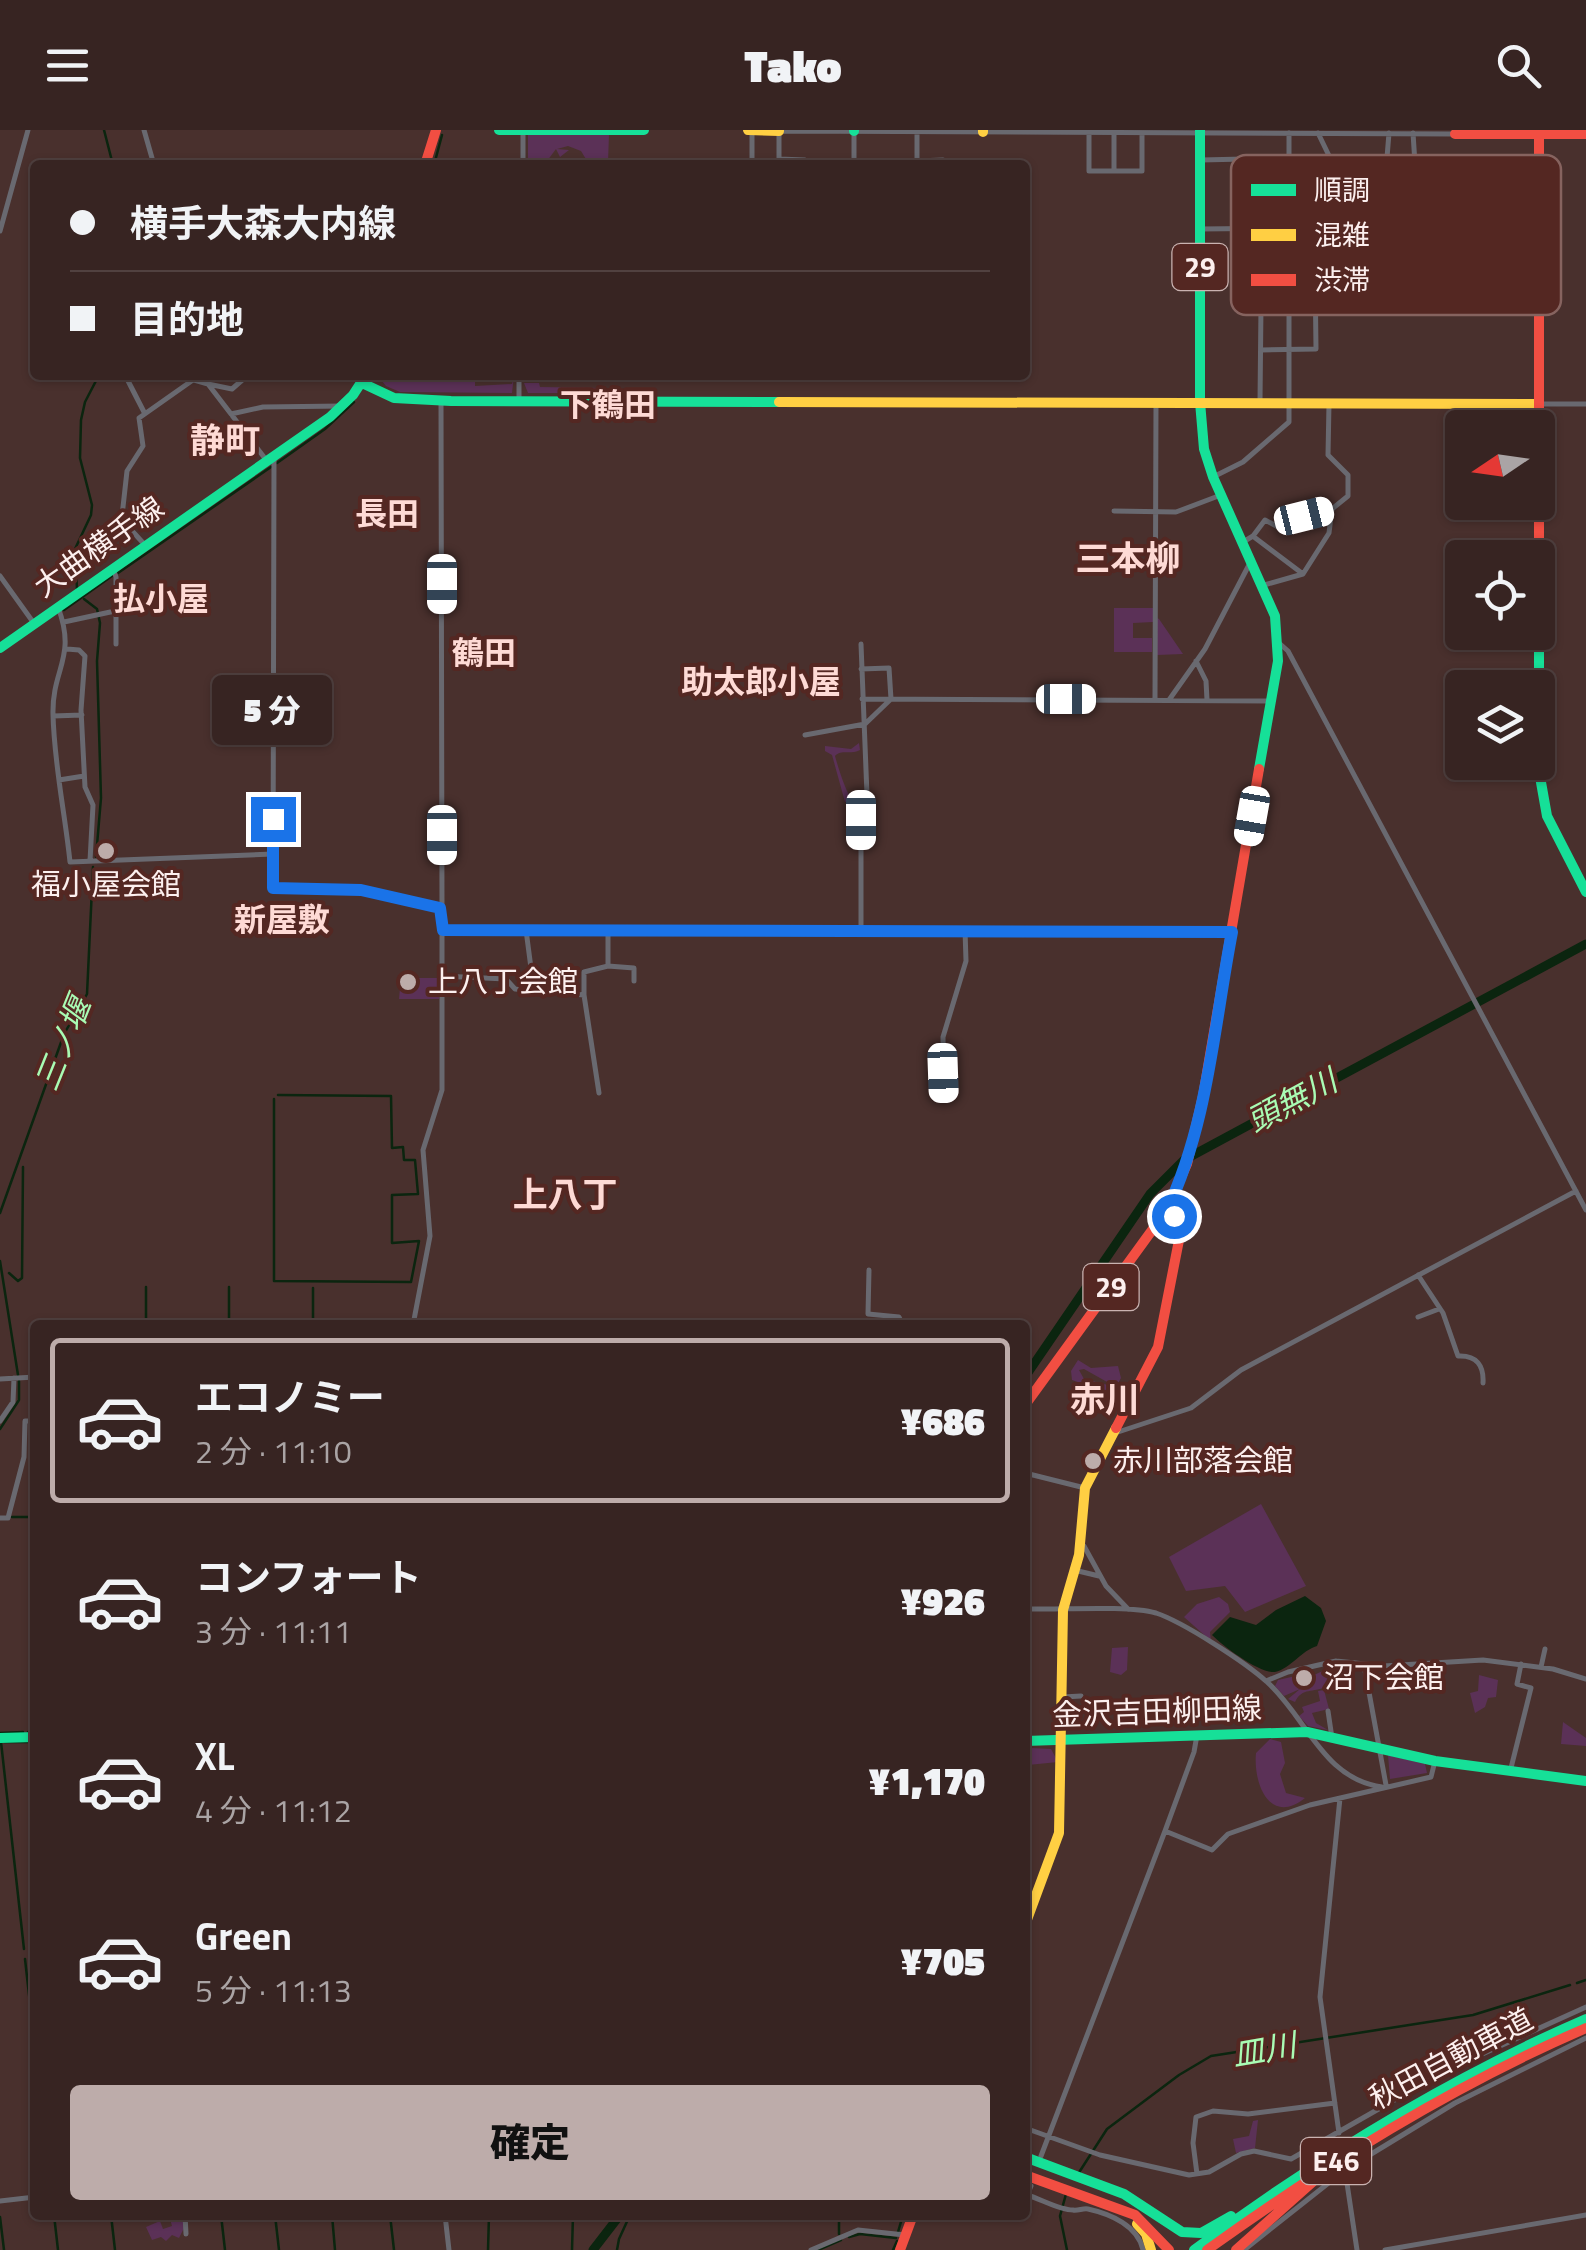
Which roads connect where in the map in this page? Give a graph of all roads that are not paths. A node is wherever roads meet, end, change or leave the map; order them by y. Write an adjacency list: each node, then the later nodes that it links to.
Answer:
1 (28, 130): 42 (street)
2 (144, 130): 31 (street)
3 (436, 130): 32 (main road)
4 (499, 130): 5 (main road)
5 (526, 130): 6 (main road); 33 (street)
6 (584, 130): 7 (main road)
7 (612, 130): 8 (main road)
8 (644, 130)
9 (750, 130): 10 (main road); 34 (street)
10 (779, 130): 11 (street); 35 (street)
11 (854, 131): 16 (street); 36 (street)
12 (982, 131): 16 (street); 17 (street)
13 (1200, 131): 14 (street); 22 (street); 38 (main road, 29)
14 (1248, 131): 18 (street)
15 (1343, 131): 23 (street); 24 (street)
16 (917, 132): 37 (street)
17 (1089, 132): 21 (street); 39 (street)
18 (1288, 132): 23 (street)
19 (1455, 132): 20 (main road); 25 (street)
20 (1538, 132): 26 (main road)
21 (1114, 133): 22 (street); 39 (street)
22 (1142, 133): 39 (street)
23 (1318, 133): 27 (street)
24 (1389, 133): 25 (street); 28 (street)
25 (1413, 133): 29 (street)
26 (1586, 134)
27 (1329, 155)
28 (1387, 155)
29 (1413, 155)
30 (1231, 159): 38 (street)
31 (153, 160)
32 (427, 160)
33 (523, 160)
34 (752, 160)
35 (779, 160)
36 (854, 160)
37 (917, 160)
38 (1200, 160): 41 (main road, 29)
39 (1114, 171)
40 (1231, 228): 41 (street)
41 (1200, 229): 61 (main road, 29)
42 (0, 231)
43 (1261, 315): 47 (street)
44 (1288, 315): 48 (street)
45 (1316, 315): 48 (street)
46 (1539, 315): 65 (main road)
47 (1261, 350): 48 (street); 59 (street)
48 (1288, 350): 62 (street)
49 (127, 380): 69 (street)
50 (194, 380): 69 (street)
51 (201, 380): 57 (street)
52 (201, 380): 57 (street)
53 (242, 380): 57 (street)
54 (363, 380): 67 (main road, 大曲横手線)
55 (366, 380): 58 (main road)
56 (519, 380): 60 (street)
57 (208, 384): 70 (street)
58 (441, 400): 60 (main road); 111 (street)
59 (1260, 401): 61 (main road); 62 (main road)
60 (519, 402): 63 (main road)
61 (1200, 402): 63 (main road); 72 (main road, 29)
62 (1288, 402): 64 (main road); 72 (street)
63 (1156, 403): 75 (street)
64 (1329, 404): 65 (main road); 74 (street)
65 (1539, 404): 66 (street); 68 (main road)
66 (1586, 404)
67 (342, 406): 70 (street); 71 (main road, 大曲横手線)
68 (1539, 410)
69 (144, 413): 79 (street)
70 (232, 414): 71 (street)
71 (270, 458): 79 (main road, 大曲横手線); 108 (street)
72 (1213, 476): 73 (main road, 29)
73 (1221, 495): 75 (street); 78 (main road, 29)
74 (1332, 509): 78 (street); 82 (street)
75 (1156, 510): 76 (street); 98 (street)
76 (1114, 511)
77 (1539, 520): 110 (main road)
78 (1248, 539): 80 (main road, 29); 82 (street)
79 (145, 545): 81 (main road, 大曲横手線)
80 (1252, 558): 84 (main road, 29); 94 (street)
81 (113, 568): 85 (main road, 大曲横手線); 86 (street)
82 (1303, 574): 84 (street)
83 (0, 576): 88 (street)
84 (1264, 585): 89 (main road, 29)
85 (58, 607): 87 (street); 88 (main road, 大曲横手線)
86 (116, 611): 87 (street); 90 (street)
87 (64, 622): 93 (street)
88 (34, 623): 92 (main road, 大曲横手線)
89 (1279, 643): 101 (main road, 29); 125 (street)
90 (116, 644)
91 (861, 644): 95 (street)
92 (0, 648)
93 (67, 649): 102 (street); 103 (street)
94 (1196, 660): 99 (street); 100 (street)
95 (861, 669): 96 (street); 97 (street)
96 (862, 699): 97 (street); 104 (street)
97 (890, 699): 98 (street); 104 (street)
98 (1154, 700): 99 (street)
99 (1169, 700): 100 (street)
100 (1207, 700): 101 (street)
101 (1272, 701): 117 (main road, 29)
102 (82, 715): 103 (street); 106 (street)
103 (53, 716): 107 (street)
104 (863, 724): 105 (street); 115 (street)
105 (805, 735)
106 (84, 776): 107 (street); 109 (street)
107 (59, 780): 109 (street)
108 (273, 854): 109 (street); 111 (street)
109 (90, 861)
110 (1586, 892)
111 (442, 911): 112 (street)
112 (443, 930): 113 (street); 119 (street)
113 (526, 930): 114 (street); 121 (street)
114 (608, 930): 115 (street); 118 (street)
115 (860, 930): 116 (street)
116 (964, 930): 117 (street); 124 (street)
117 (1232, 932): 127 (main road, 29)
118 (608, 966): 120 (street); 122 (street)
119 (441, 976): 121 (street); 132 (street)
120 (634, 981)
121 (534, 991): 122 (street)
122 (584, 995): 123 (street)
123 (600, 1093)
124 (944, 1096)
125 (1576, 1191): 126 (street); 129 (street)
126 (1586, 1210)
127 (1166, 1212): 138 (main road, 29); 141 (main road)
128 (869, 1270): 133 (street)
129 (1418, 1275): 130 (street); 141 (street)
130 (1439, 1308): 131 (street); 137 (street)
131 (1418, 1317)
132 (414, 1320)
133 (901, 1320)
134 (30, 1377): 135 (street)
135 (14, 1378): 136 (street); 139 (street)
136 (0, 1379)
137 (1483, 1384)
138 (1030, 1399)
139 (0, 1421)
140 (30, 1421): 144 (street)
141 (1115, 1433): 143 (main road)
142 (1030, 1474): 143 (street)
143 (1086, 1488): 145 (main road)
144 (0, 1518)
145 (1080, 1546): 146 (main road); 147 (street)
146 (1074, 1570): 147 (street); 149 (main road)
147 (1099, 1576): 150 (street)
148 (1030, 1610): 149 (street)
149 (1063, 1610): 150 (street); 160 (main road)
150 (1130, 1610): 158 (street)
151 (1544, 1648): 155 (street)
152 (1336, 1662): 154 (street); 156 (street); 158 (street)
153 (1521, 1664): 154 (street); 155 (street); 171 (street)
154 (1364, 1665): 169 (street)
155 (1541, 1667): 157 (street)
156 (1340, 1677)
157 (1586, 1679)
158 (1266, 1681): 162 (street)
159 (1081, 1696): 160 (street)
160 (1063, 1697): 168 (main road)
161 (1328, 1711): 166 (street)
162 (1307, 1732): 163 (main road, 金沢吉田柳田線); 166 (main road, 金沢吉田柳田線); 173 (street)
163 (1196, 1735): 168 (main road, 金沢吉田柳田線); 175 (street)
164 (30, 1737): 165 (main road)
165 (0, 1738)
166 (1332, 1738): 169 (main road, 金沢吉田柳田線)
167 (1030, 1742): 168 (main road, 金沢吉田柳田線)
168 (1063, 1742): 176 (main road)
169 (1380, 1748): 170 (main road, 金沢吉田柳田線); 173 (street)
170 (1435, 1762): 171 (main road, 金沢吉田柳田線); 173 (street)
171 (1510, 1772): 172 (main road, 金沢吉田柳田線)
172 (1586, 1781)
173 (1384, 1787): 174 (street)
174 (1340, 1798): 175 (street); 181 (street)
175 (1166, 1832): 184 (street)
176 (1030, 1911)
177 (1586, 2007): 183 (street)
178 (1586, 2019): 190 (main road, 秋田自動車道 / E46)
179 (1586, 2028): 187 (main road, 秋田自動車道 / E46)
180 (1586, 2038): 187 (street)
181 (1335, 2103): 183 (street); 188 (street)
182 (1030, 2130): 184 (street)
183 (1338, 2132): 188 (street)
184 (1049, 2137): 185 (street); 188 (street)
185 (1042, 2156)
186 (1030, 2159): 191 (main road)
187 (1340, 2165): 209 (main road, 秋田自動車道 / E46); 210 (main road); 211 (street)
188 (1197, 2174)
189 (1030, 2181): 195 (main road)
190 (1275, 2190): 191 (main road); 208 (main road, 秋田自動車道 / E46)
191 (1124, 2194): 207 (main road)
192 (30, 2198): 194 (street)
193 (1030, 2198): 205 (street)
194 (0, 2201)
195 (1111, 2208): 206 (main road); 207 (main road)
196 (1586, 2215): 212 (street)
197 (185, 2220): 200 (street)
198 (446, 2220): 202 (street)
199 (911, 2220): 201 (main road)
200 (186, 2234)
201 (905, 2236): 203 (street); 204 (main road)
202 (449, 2250)
203 (811, 2250)
204 (900, 2250)
205 (1143, 2250)
206 (1151, 2250)
207 (1172, 2250)
208 (1194, 2250)
209 (1207, 2250)
210 (1240, 2250)
211 (1357, 2250)
212 (1385, 2250)

